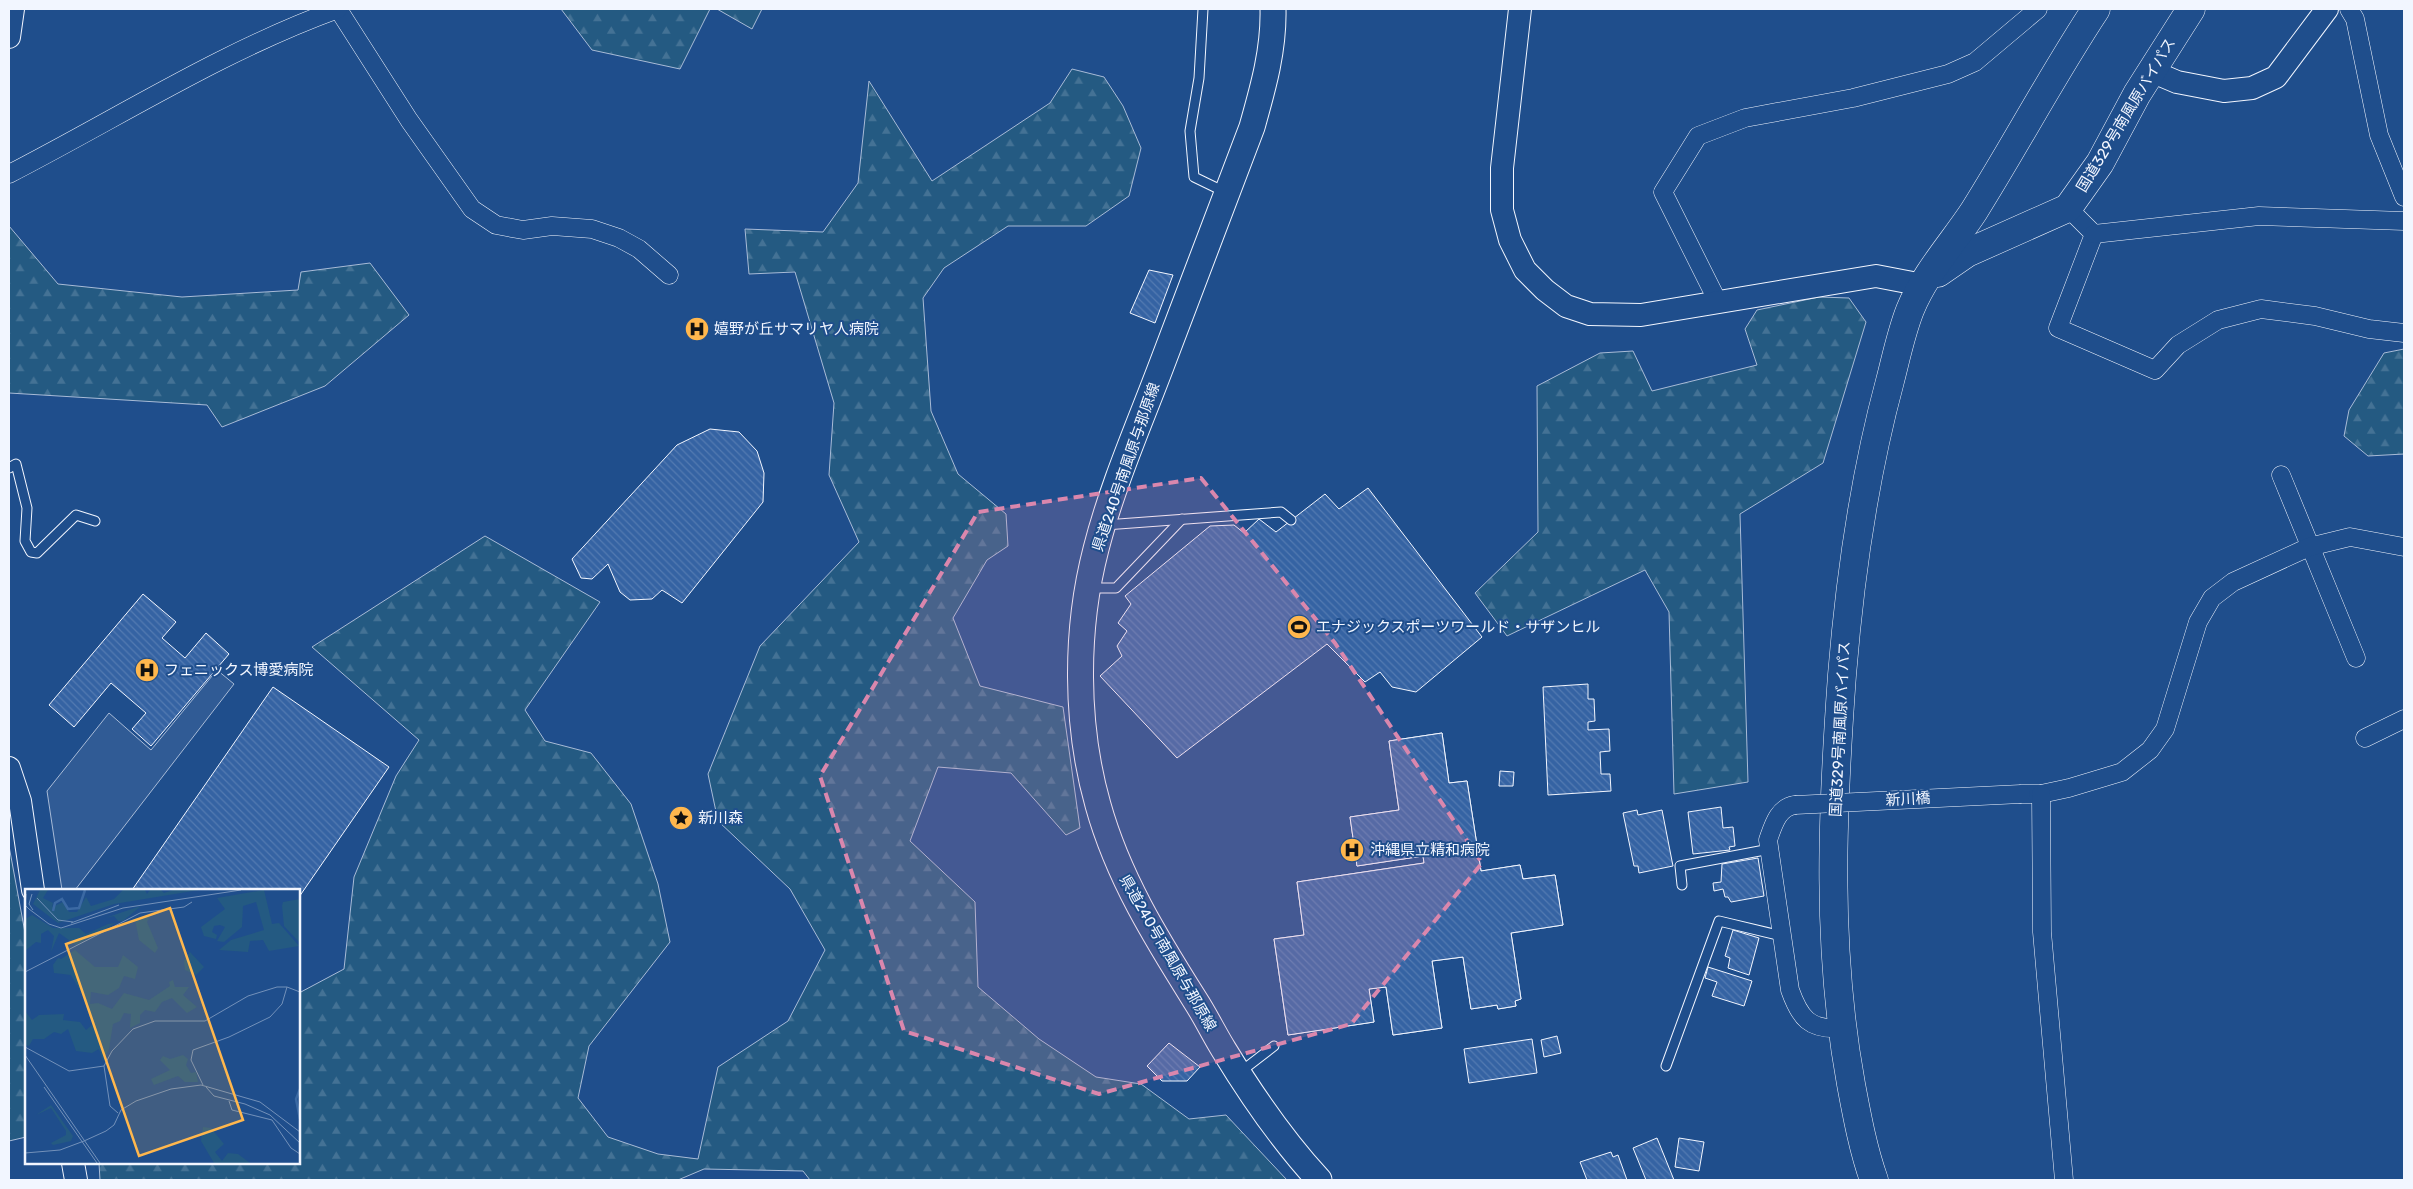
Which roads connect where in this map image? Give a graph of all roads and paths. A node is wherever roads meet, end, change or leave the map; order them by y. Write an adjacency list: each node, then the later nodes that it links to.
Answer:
1 (13, 9): 11 (street)
2 (338, 9): 13 (street); 19 (street)
3 (1203, 9): 14 (lane)
4 (1273, 9): 14 (main road, 県道240号南風原与那原線)
5 (1520, 9): 21 (street)
6 (2038, 9): 21 (street)
7 (2096, 9): 20 (highway, 国道329号南風原バイパス)
8 (2191, 9): 12 (highway, 国道329号南風原バイパス)
9 (2327, 9): 12 (street)
10 (2349, 9): 15 (street)
11 (9, 37)
12 (2151, 71): 16 (highway, 国道329号南風原バイパス)
13 (9, 174)
14 (1227, 193): 28 (main road, 県道240号南風原与那原線)
15 (2404, 197)
16 (2068, 208): 18 (street); 20 (highway, 国道329号南風原バイパス)
17 (2404, 221): 18 (street)
18 (2094, 234): 22 (street)
19 (669, 275)
20 (1923, 285): 21 (street); 41 (highway, 国道329号南風原バイパス)
21 (1718, 302)
22 (2404, 333)
23 (9, 468): 26 (lane)
24 (2281, 475): 29 (street)
25 (1182, 519): 27 (lane); 28 (lane); 31 (lane)
26 (95, 520)
27 (1291, 520)
28 (1103, 526): 31 (main road, 県道240号南風原与那原線)
29 (2309, 547): 30 (street, 新川橋); 32 (street); 36 (street, 新川橋)
30 (2404, 547)
31 (1088, 588): 44 (main road, 県道240号南風原与那原線)
32 (2356, 658)
33 (2404, 719): 34 (street)
34 (2365, 738)
35 (9, 768): 39 (street)
36 (2041, 794): 37 (street, 新川橋, bridge); 49 (street)
37 (1770, 848): 38 (lane); 40 (street)
38 (1682, 884)
39 (33, 889)
40 (1782, 936): 41 (street); 43 (lane)
41 (1841, 1028): 48 (highway, 国道329号南風原バイパス)
42 (1274, 1046): 44 (lane)
43 (1666, 1066)
44 (1239, 1073): 47 (main road, 県道240号南風原与那原線)
45 (73, 1164): 46 (street)
46 (76, 1180)
47 (1319, 1180)
48 (1874, 1180)
49 (2064, 1180)

